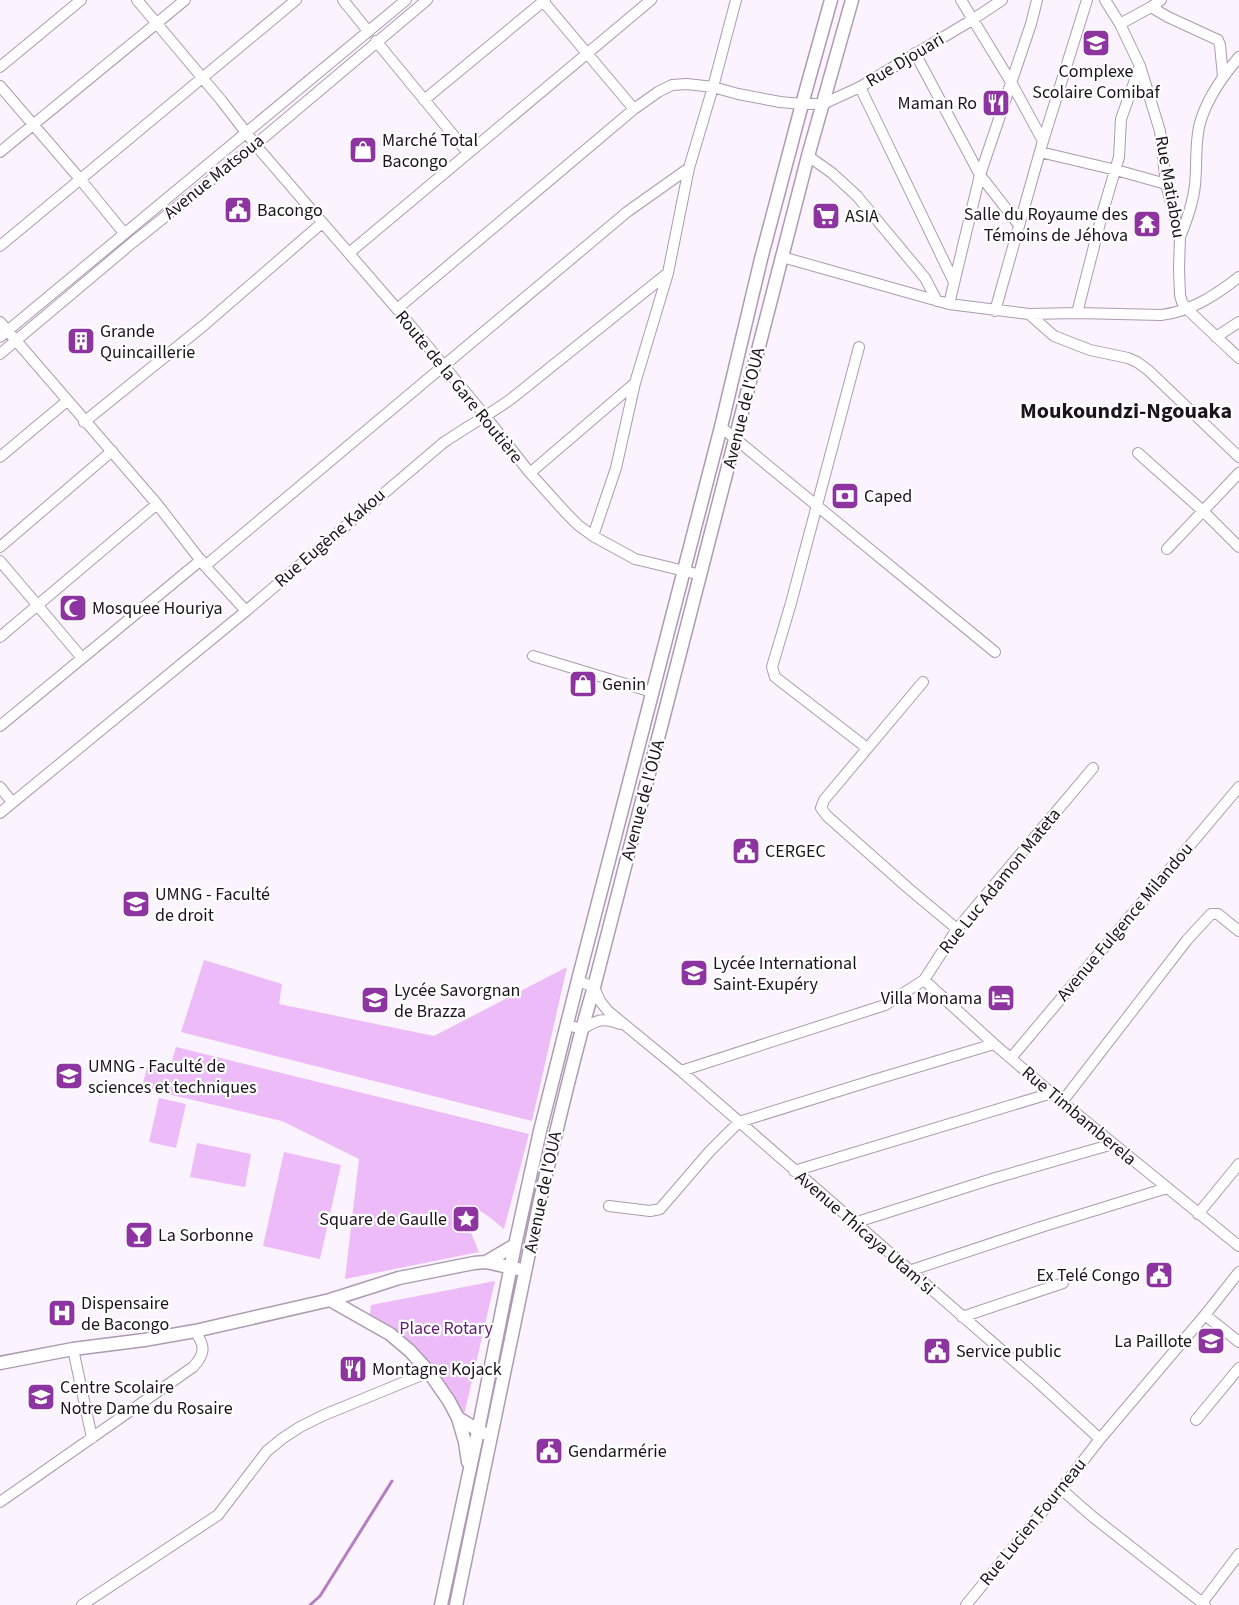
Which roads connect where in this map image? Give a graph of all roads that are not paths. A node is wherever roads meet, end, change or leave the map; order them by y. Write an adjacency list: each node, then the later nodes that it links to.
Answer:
1 (81, 0): 30 (street)
2 (137, 0): 22 (street)
3 (185, 0): 22 (street)
4 (296, 0): 32 (street)
5 (343, 0): 24 (street)
6 (406, 0): 24 (street, Avenue Matsoua)
7 (427, 0): 19 (street, Avenue Matsoua)
8 (543, 0): 26 (street); 37 (street)
9 (651, 0): 26 (street)
10 (736, 0): 35 (street)
11 (831, 0): 38 (main road, Avenue de l'OUA)
12 (852, 0): 39 (main road, Avenue de l'OUA)
13 (961, 0): 21 (street)
14 (1002, 0): 21 (street, Rue Djouari)
15 (1037, 0): 33 (street)
16 (1087, 0): 43 (street)
17 (1105, 0): 23 (street, Rue Matiabou)
18 (1161, 0): 20 (street)
19 (415, 4): 25 (street, Avenue Matsoua)
20 (1151, 8): 23 (street); 31 (street)
21 (972, 20): 27 (street, Rue Djouari); 33 (street)
22 (156, 24): 32 (street); 41 (street)
23 (1120, 24): 29 (street, Rue Matiabou)
24 (368, 31): 42 (street, Avenue Matsoua)
25 (376, 42): 37 (street); 44 (street, Avenue Matsoua)
26 (587, 52): 40 (street); 47 (street)
27 (915, 53): 36 (street, Rue Djouari); 51 (street)
28 (1239, 57): 31 (street)
29 (1140, 66): 50 (street); 53 (street, Rue Matiabou)
30 (0, 67)
31 (1223, 77): 57 (street)
32 (202, 78): 42 (street); 52 (street)
33 (1012, 82): 43 (street); 51 (street)
34 (0, 86): 41 (street)
35 (713, 87): 38 (street, Rue Djouari); 40 (street, Rue Djouari); 49 (street)
36 (860, 87): 39 (street, Rue Djouari); 63 (street)
37 (424, 100): 47 (street)
38 (802, 104): 39 (street, Rue Djouari); 84 (main road, Avenue de l'OUA)
39 (823, 104): 48 (main road, Avenue de l'OUA)
40 (634, 109): 66 (street, Rue Djouari)
41 (33, 124): 45 (street); 52 (street)
42 (247, 133): 44 (street, Route de la Gare Routière); 56 (street, Avenue Matsoua)
43 (1043, 141): 46 (street)
44 (255, 144): 54 (street, Route de la Gare Routière); 75 (street, Avenue Matsoua)
45 (0, 152)
46 (1040, 152): 50 (street); 55 (street)
47 (468, 153): 59 (street)
48 (808, 156): 60 (main road, Avenue de l'OUA); 64 (street)
49 (689, 168): 61 (street); 79 (street)
50 (1116, 170): 53 (street); 69 (street)
51 (980, 175): 55 (street); 63 (street)
52 (80, 179): 56 (street); 58 (street)
53 (1166, 184): 57 (street, Rue Matiabou)
54 (322, 223): 59 (street, Route de la Gare Routière); 83 (street)
55 (1019, 225): 68 (street)
56 (124, 233): 73 (street, Avenue Matsoua)
57 (1180, 237): 67 (street, Rue Matiabou)
58 (0, 246)
59 (348, 253): 66 (street, Route de la Gare Routière)
60 (782, 257): 64 (street); 85 (main road, Avenue de l'OUA)
61 (668, 273): 80 (street); 82 (street, Rue Eugène Kakou)
62 (1239, 277): 67 (street)
63 (954, 282): 65 (street)
64 (937, 301): 65 (street)
65 (949, 304): 68 (street)
66 (397, 309): 79 (street, Route de la Gare Routière)
67 (1187, 310): 69 (street); 74 (street)
68 (995, 311): 70 (street)
69 (1077, 313): 70 (street)
70 (1029, 314): 88 (street)
71 (0, 322): 73 (street)
72 (1238, 323): 74 (street)
73 (4, 334): 75 (street)
74 (1216, 337): 78 (street)
75 (15, 341): 77 (street, Avenue Matsoua); 81 (street)
76 (859, 347): 93 (street)
77 (0, 354)
78 (1239, 358)
79 (445, 367): 82 (street, Route de la Gare Routière); 100 (street)
80 (635, 383): 91 (street); 95 (street)
81 (67, 401): 83 (street); 89 (street)
82 (486, 417): 91 (street, Route de la Gare Routière); 104 (street, Rue Eugène Kakou)
83 (84, 422): 86 (street)
84 (721, 427): 85 (street); 101 (main road, Avenue de l'OUA)
85 (736, 440): 93 (street); 102 (main road, Avenue de l'OUA)
86 (112, 451): 92 (street); 96 (street)
87 (1138, 454): 94 (street)
88 (1239, 457)
89 (0, 458)
90 (1239, 473): 94 (street)
91 (530, 474): 95 (street, Route de la Gare Routière)
92 (157, 504): 100 (street); 103 (street)
93 (816, 506): 106 (street); 112 (street)
94 (1203, 511): 97 (street); 98 (street)
95 (593, 536): 101 (street, Route de la Gare Routière)
96 (0, 547)
97 (1239, 547)
98 (1167, 549)
99 (0, 561): 103 (street)
100 (203, 563): 104 (street); 108 (street)
101 (684, 572): 102 (street, Route de la Gare Routière); 110 (main road, Avenue de l'OUA)
102 (701, 575): 122 (main road, Avenue de l'OUA)
103 (38, 606): 105 (street); 108 (street)
104 (246, 611): 116 (street, Rue Eugène Kakou)
105 (0, 637)
106 (995, 652)
107 (533, 656): 110 (street)
108 (82, 658): 111 (street)
109 (923, 682): 112 (street)
110 (652, 692): 121 (main road, Avenue de l'OUA)
111 (0, 726)
112 (866, 748): 118 (street)
113 (1093, 768): 118 (street, Rue Luc Adamon Mateta)
114 (1239, 786): 127 (street, Avenue Fulgence Milandou)
115 (0, 787): 116 (street)
116 (12, 802): 117 (street, Rue Eugène Kakou)
117 (0, 813)
118 (957, 929): 120 (street, Rue Luc Adamon Mateta)
119 (1239, 931): 130 (street)
120 (924, 980): 126 (street, Rue Timbamberela); 128 (street, Rue Luc Adamon Mateta)
121 (578, 981): 122 (street); 123 (main road, Avenue de l'OUA)
122 (594, 987): 124 (main road, Avenue de l'OUA); 125 (street, Avenue Thicaya Utam'si)
123 (567, 1025): 124 (street); 139 (main road, Avenue de l'OUA)
124 (582, 1028): 125 (street, Avenue Thicaya Utam'si); 143 (main road, Avenue de l'OUA)
125 (630, 1029): 128 (street, Avenue Thicaya Utam'si)
126 (994, 1044): 127 (street, Rue Timbamberela); 131 (street)
127 (1011, 1058): 129 (street, Rue Timbamberela)
128 (681, 1071): 131 (street, Avenue Thicaya Utam'si)
129 (1052, 1093): 130 (street, Rue Timbamberela); 134 (street)
130 (1062, 1102): 132 (street, Rue Timbamberela)
131 (739, 1122): 134 (street, Avenue Thicaya Utam'si); 136 (street)
132 (1113, 1144): 135 (street, Rue Timbamberela); 138 (street)
133 (1239, 1164): 137 (street)
134 (794, 1171): 138 (street, Avenue Thicaya Utam'si)
135 (1167, 1188): 137 (street, Rue Timbamberela); 144 (street)
136 (609, 1206)
137 (1198, 1214): 140 (street, Rue Timbamberela)
138 (854, 1223): 144 (street, Avenue Thicaya Utam'si)
139 (515, 1245): 141 (main road); 142 (main road, Avenue de l'OUA)
140 (1239, 1246)
141 (486, 1262): 142 (main road); 147 (main road)
142 (510, 1267): 143 (main road); 158 (main road, Avenue de l'OUA)
143 (526, 1270): 159 (main road, Avenue de l'OUA)
144 (910, 1271): 149 (street, Avenue Thicaya Utam'si)
145 (1239, 1272): 148 (street, Rue Lucien Fourneau)
146 (1063, 1283): 149 (street)
147 (330, 1300): 150 (main road); 155 (main road)
148 (1205, 1315): 151 (street); 161 (street, Rue Lucien Fourneau)
149 (962, 1317): 161 (street, Avenue Thicaya Utam'si)
150 (195, 1331): 152 (main road); 160 (street)
151 (1239, 1342)
152 (73, 1349): 153 (main road); 160 (street)
153 (0, 1363)
154 (1239, 1368): 157 (street)
155 (429, 1372): 156 (main road); 167 (street)
156 (458, 1418): 158 (main road); 162 (main road)
157 (1196, 1420)
158 (478, 1431): 159 (main road); 162 (main road, Avenue de l'OUA)
159 (491, 1436): 169 (main road, Avenue de l'OUA)
160 (92, 1438): 164 (street)
161 (1100, 1439): 163 (street, Rue Lucien Fourneau)
162 (469, 1471): 168 (main road, Avenue de l'OUA)
163 (1061, 1489): 166 (street); 170 (street, Rue Lucien Fourneau)
164 (0, 1502)
165 (1239, 1554): 166 (street)
166 (1204, 1604)
167 (82, 1605)
168 (441, 1605)
169 (456, 1605)
170 (966, 1605)

